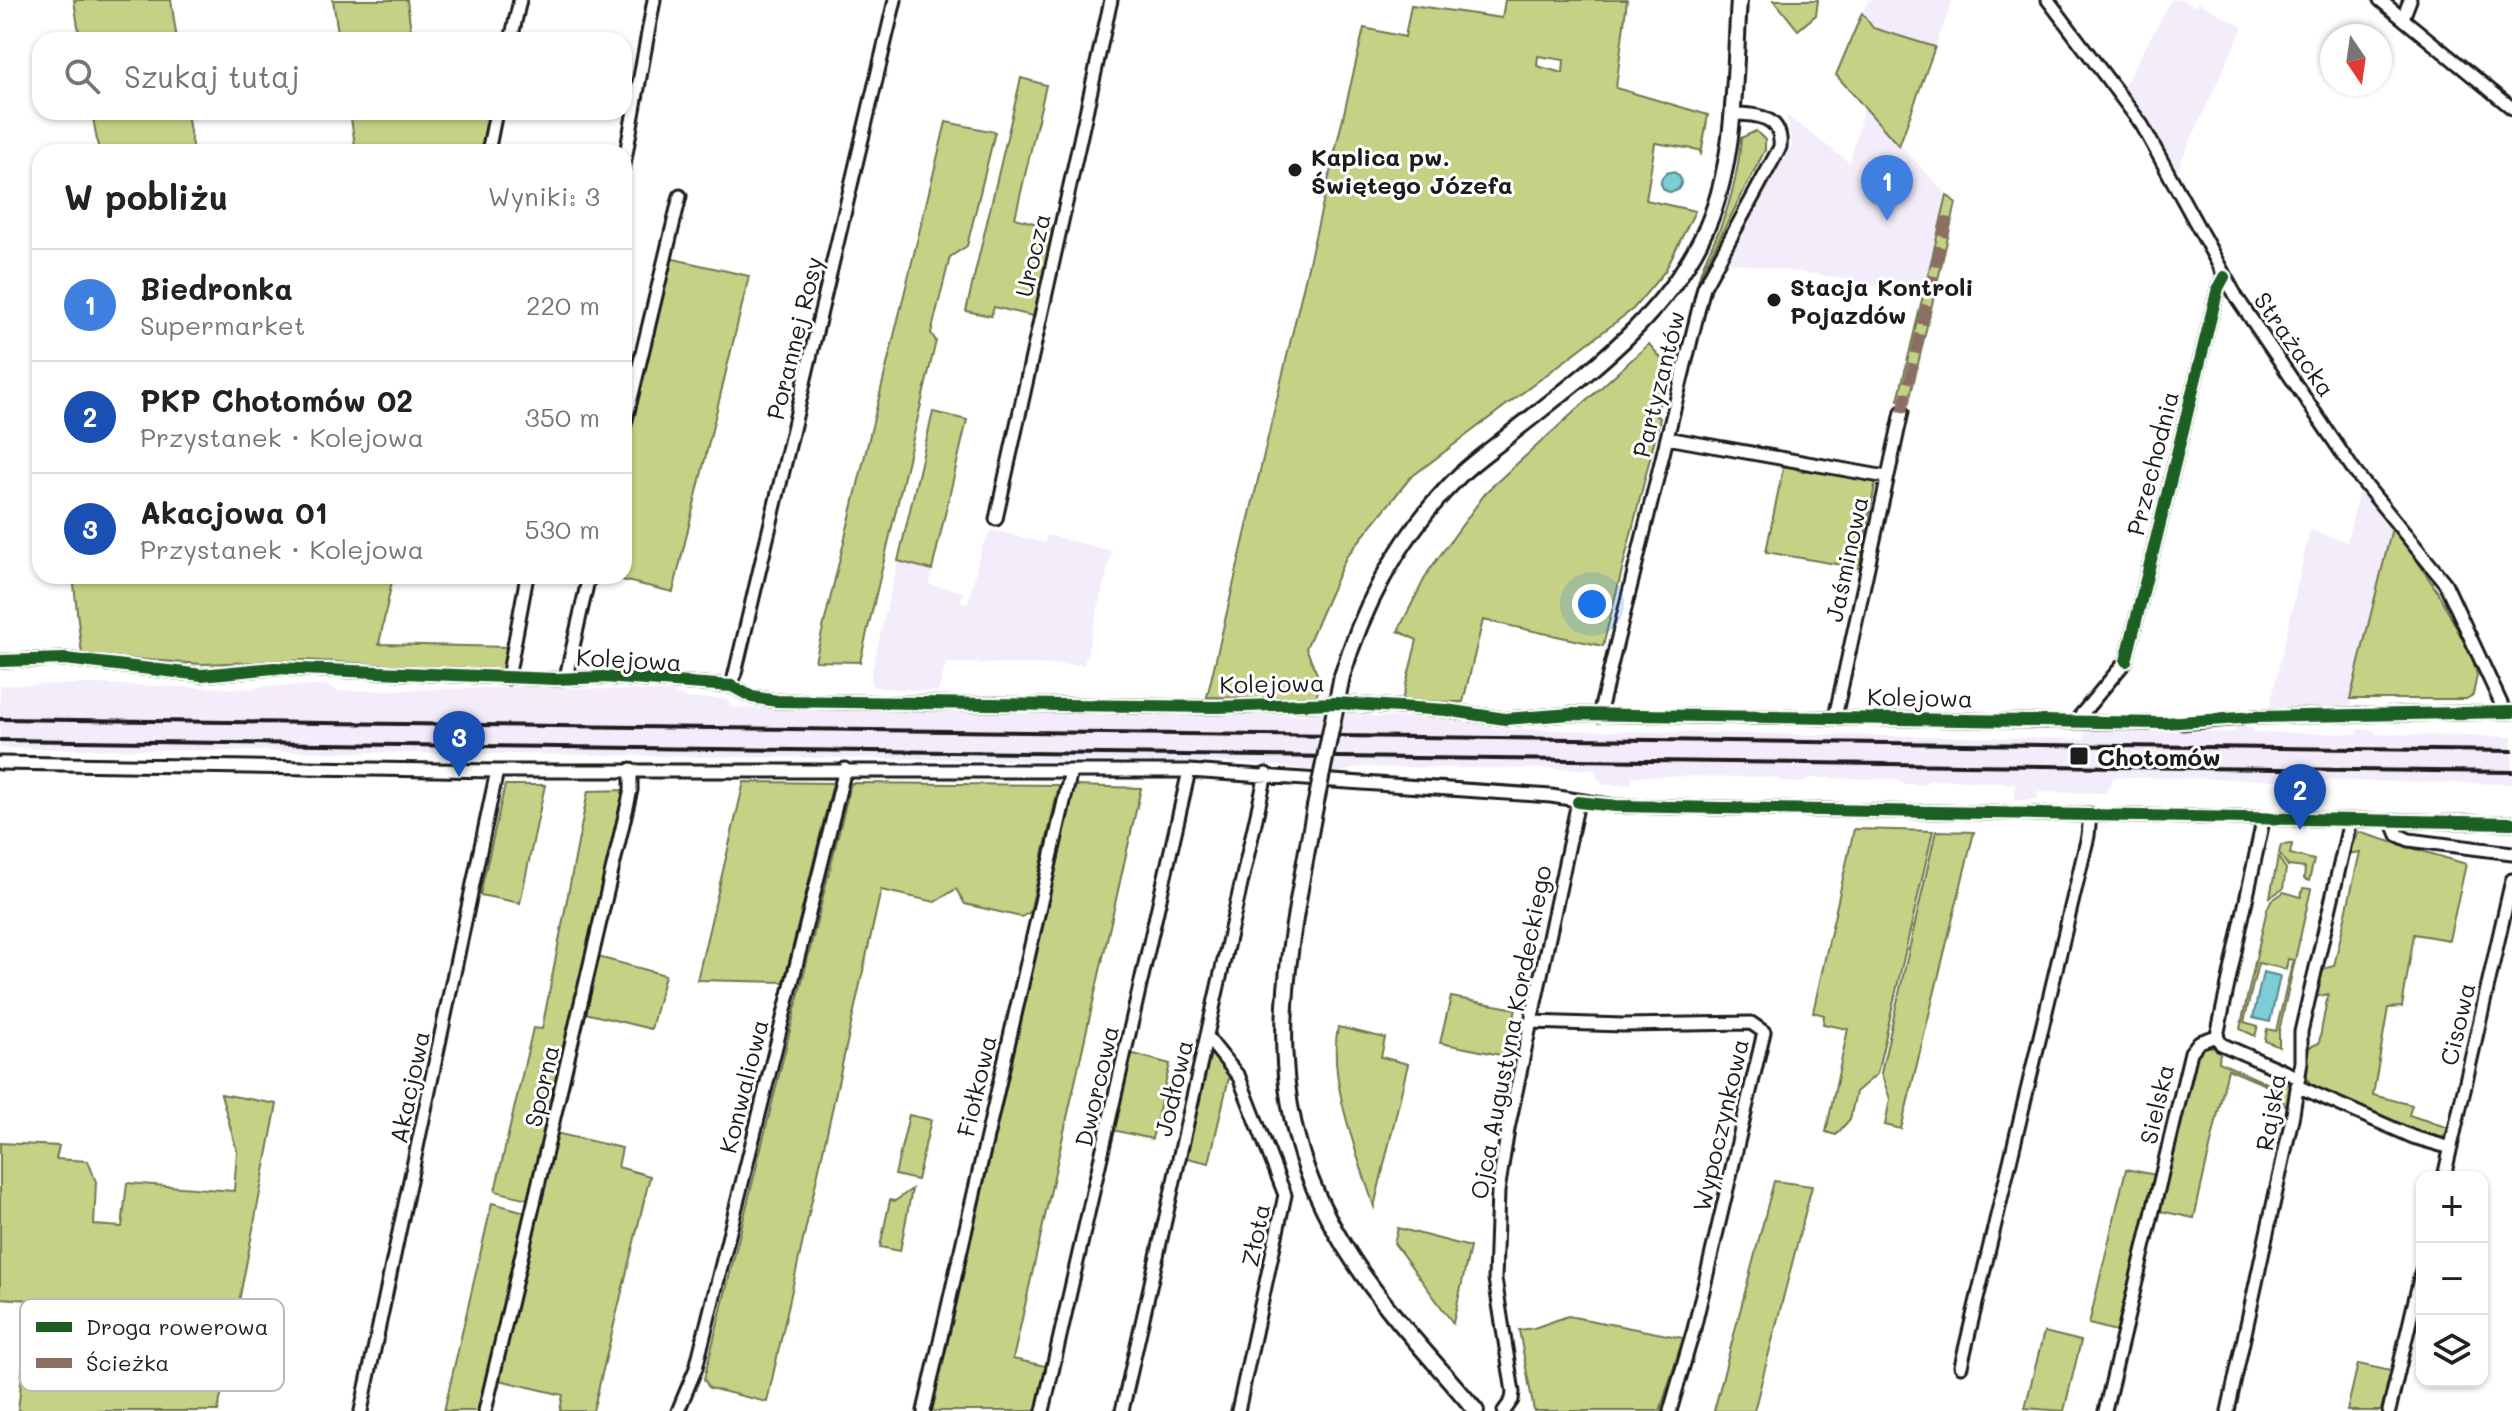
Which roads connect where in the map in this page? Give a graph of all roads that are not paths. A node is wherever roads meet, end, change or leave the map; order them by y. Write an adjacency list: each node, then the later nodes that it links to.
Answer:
1 (520, 0): 10 (street)
2 (654, 0): 15 (street)
3 (895, 0): 28 (street, Porannej Rosy)
4 (1111, 0): 22 (street, Urocza)
5 (1739, 0): 12 (street)
6 (2048, 0): 17 (street, Strażacka)
7 (2380, 0): 9 (street)
8 (2410, 0): 9 (street)
9 (2403, 18): 11 (street)
10 (513, 32)
11 (2512, 108)
12 (1732, 114): 20 (street, Partyzantów); 65 (street, bridge)
13 (494, 120): 14 (street)
14 (490, 144)
15 (628, 144)
16 (680, 196): 18 (street)
17 (2224, 277): 29 (street, Strażacka); 32 (street, Przechodnia)
18 (632, 395)
19 (1902, 412): 21 (street, Jaśminowa)
20 (1667, 438): 21 (street); 30 (street, Partyzantów)
21 (1886, 477): 31 (street, Jaśminowa)
22 (996, 519)
23 (526, 584): 27 (street)
24 (587, 584): 26 (street)
25 (0, 661): 27 (street, Kolejowa)
26 (566, 677): 27 (street, Kolejowa); 28 (street, Kolejowa)
27 (508, 678)
28 (732, 686): 30 (street, Kolejowa)
29 (2509, 712): 34 (street)
30 (1599, 715): 31 (street, Kolejowa)
31 (1835, 717): 32 (street, Kolejowa)
32 (2075, 722): 33 (street, Kolejowa)
33 (2150, 723)
34 (2182, 723)
35 (0, 763): 38 (street)
36 (631, 769): 37 (street); 38 (street); 59 (street, Sporna)
37 (845, 769): 39 (street); 60 (street, Konwaliowa)
38 (497, 771): 58 (street, Akacjowa)
39 (1071, 771): 40 (street); 61 (street, Fiołkowa)
40 (1189, 771): 41 (street); 62 (street, Dworcowa)
41 (1266, 774): 42 (street); 52 (street, Jodłowa)
42 (1578, 802): 43 (street); 50 (street, Ojca Augustyna Kordeckiego)
43 (2090, 814): 44 (street); 57 (street)
44 (2263, 821): 45 (street); 51 (street)
45 (2350, 821): 46 (street); 53 (street, Rajska)
46 (2392, 821): 47 (street); 48 (street)
47 (2512, 823)
48 (2512, 853)
49 (2512, 880): 54 (street, Cisowa)
50 (1531, 1022): 66 (street, Ojca Augustyna Kordeckiego); 67 (street, Wypoczynkowa)
51 (2217, 1036): 53 (street); 68 (street, Sielska)
52 (1207, 1037): 63 (street, Jodłowa); 64 (street, Złota)
53 (2298, 1082): 54 (street); 69 (street, Rajska)
54 (2451, 1148): 55 (street, Cisowa)
55 (2445, 1171)
56 (2416, 1296): 70 (street)
57 (1961, 1366)
58 (361, 1411)
59 (485, 1411)
60 (678, 1411)
61 (924, 1411)
62 (1043, 1411)
63 (1122, 1411)
64 (1238, 1411)
65 (1476, 1411)
66 (1504, 1411)
67 (1670, 1411)
68 (2105, 1411)
69 (2228, 1411)
70 (2389, 1411)

